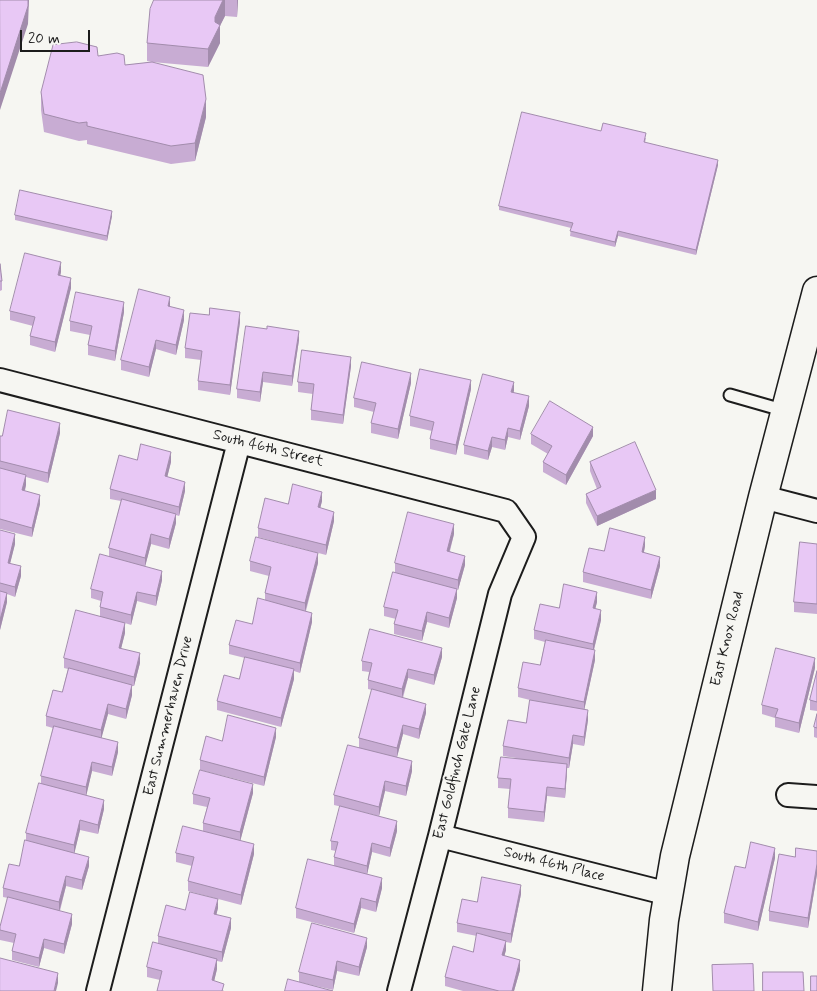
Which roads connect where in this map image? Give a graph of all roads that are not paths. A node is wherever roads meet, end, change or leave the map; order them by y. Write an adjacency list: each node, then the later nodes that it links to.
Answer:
1 (817, 290): 4 (street, East Knox Road)
2 (0, 380): 5 (street, South 46th Street)
3 (730, 395): 4 (lane)
4 (786, 411): 6 (street, East Knox Road)
5 (239, 442): 8 (street, South 46th Street); 13 (street, East Summerhaven Drive)
6 (763, 497): 7 (street); 12 (street, East Knox Road)
7 (817, 511)
8 (524, 537): 11 (street, East Goldfinch Gate Lane)
9 (788, 795): 10 (street)
10 (817, 797)
11 (440, 836): 12 (street, South 46th Place); 14 (street, East Goldfinch Gate Lane)
12 (669, 894): 15 (street, East Knox Road)
13 (98, 991)
14 (399, 991)
15 (657, 991)

